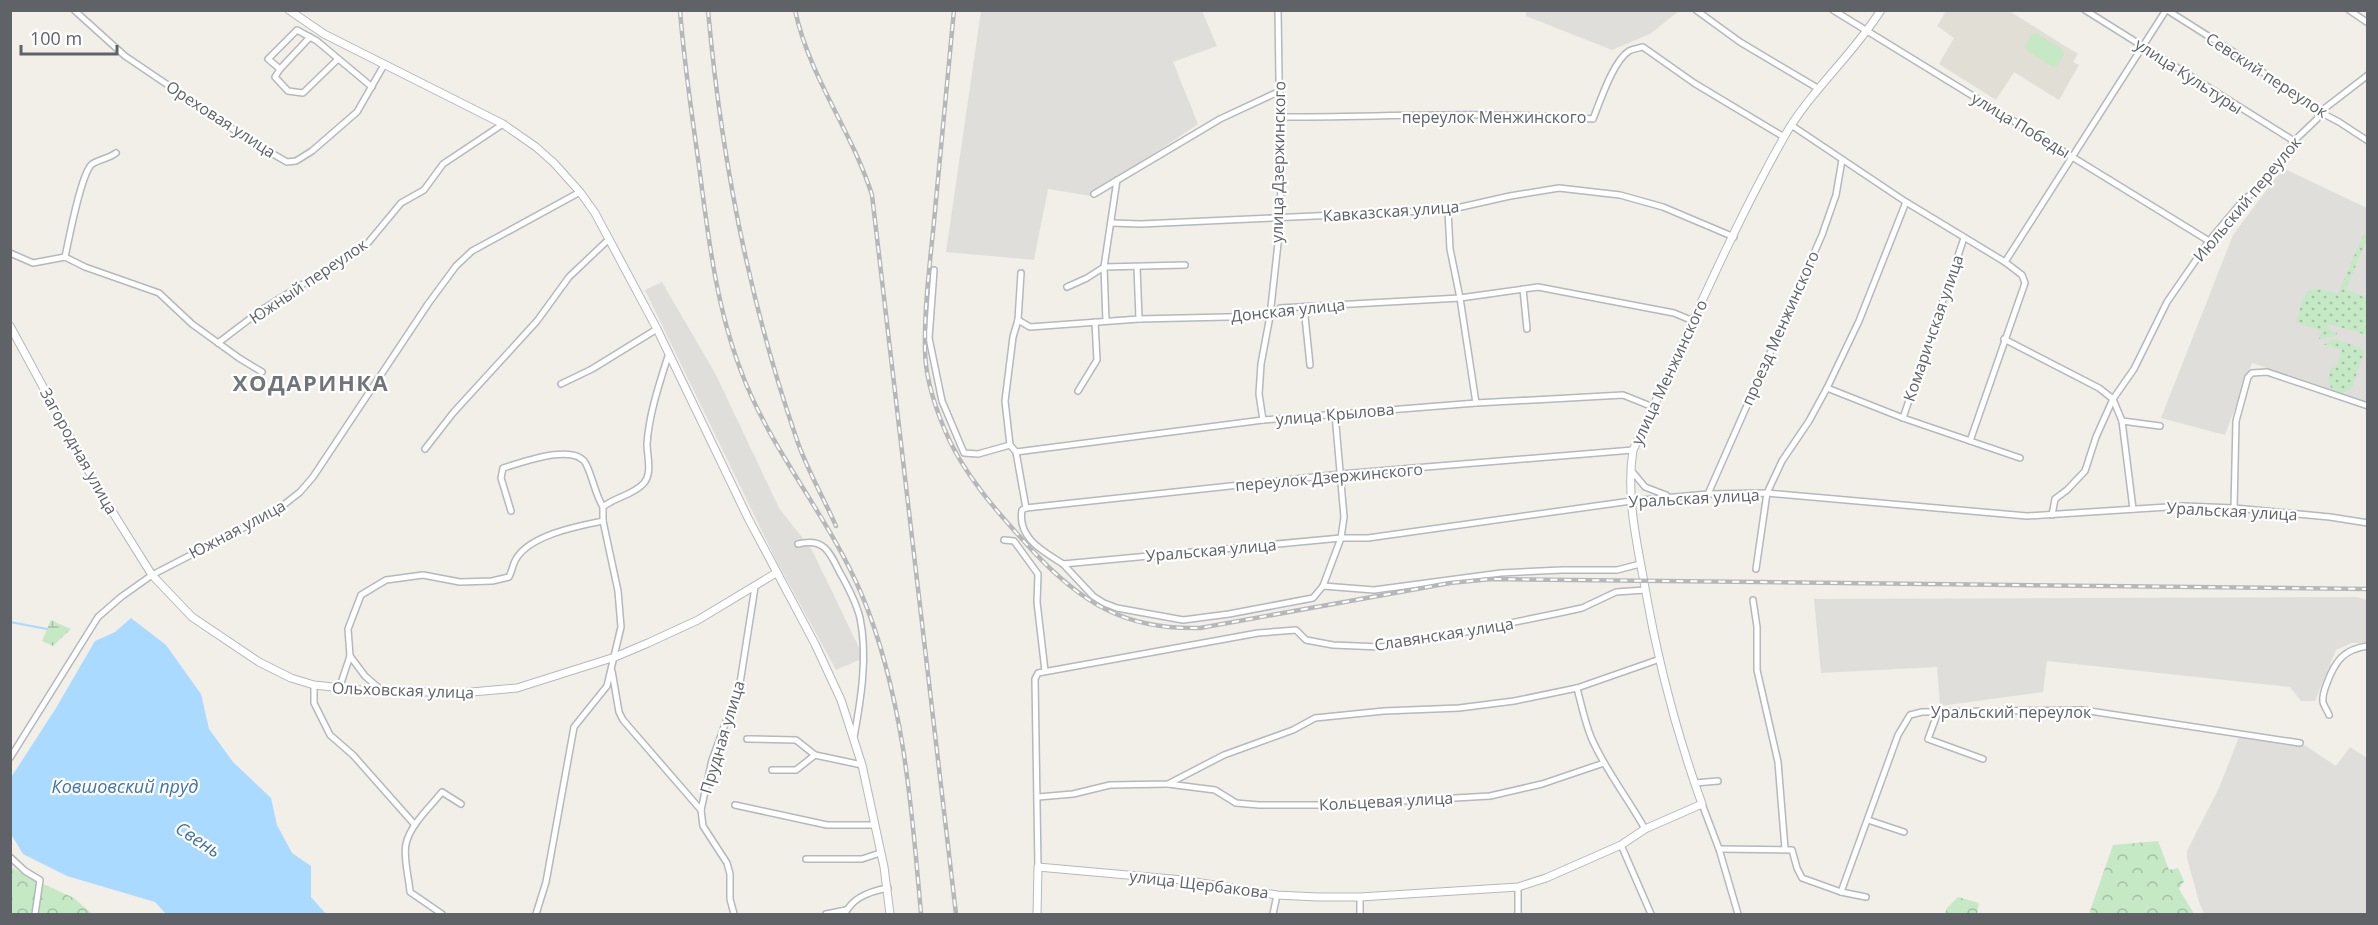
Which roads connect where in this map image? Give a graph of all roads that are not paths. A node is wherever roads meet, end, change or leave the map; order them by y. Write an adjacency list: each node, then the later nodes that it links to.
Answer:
1 (74, 10): 18 (street, Ореховая улица)
2 (289, 10): 15 (street)
3 (1278, 10): 20 (street, улица Дзержинского)
4 (1696, 10): 19 (street)
5 (1833, 10): 11 (street, улица Победы)
6 (1881, 10): 11 (street, улица Менжинского)
7 (2085, 10): 13 (street, улица Культуры)
8 (2167, 10): 13 (street); 21 (street, Севский переулок)
9 (2349, 10): 10 (street)
10 (2367, 22)
11 (1868, 32): 19 (street, улица Менжинского); 29 (street, улица Победы)
12 (310, 37): 14 (street); 16 (street); 16 (street)
13 (2143, 46): 26 (street, улица Культуры); 29 (street)
14 (338, 59): 16 (street); 18 (street)
15 (384, 65): 18 (street, Ореховая улица); 23 (street)
16 (280, 69)
17 (2367, 75): 21 (street, Июльский переулок)
18 (372, 87)
19 (1820, 89): 24 (street, улица Менжинского)
20 (1280, 91): 22 (street, улица Дзержинского); 31 (street)
21 (2320, 112): 26 (street, Июльский переулок); 27 (street, Севский переулок)
22 (1281, 117): 25 (street, переулок Менжинского); 36 (street, улица Дзержинского)
23 (503, 124): 32 (street); 64 (street, Южный переулок)
24 (1791, 125): 25 (street, улица Менжинского); 30 (street)
25 (1784, 137): 38 (street, улица Менжинского)
26 (2294, 141): 41 (street, Июльский переулок)
27 (2367, 141)
28 (116, 153): 43 (street)
29 (2073, 157): 41 (street, улица Победы); 44 (street)
30 (1842, 160): 34 (street); 88 (street, проезд Менжинского)
31 (1117, 180): 33 (street); 37 (street)
32 (580, 192): 40 (street); 107 (street, Южная улица)
33 (1094, 194)
34 (1906, 202): 39 (street); 69 (street)
35 (1448, 210): 36 (street, Кавказская улица); 38 (street, Кавказская улица); 52 (street)
36 (1281, 216): 37 (street, Кавказская улица); 54 (street, улица Дзержинского)
37 (1111, 222): 46 (street)
38 (1734, 237): 58 (street, улица Менжинского)
39 (1964, 238): 44 (street); 76 (street, Комаричская улица)
40 (609, 239): 61 (street); 82 (street)
41 (2209, 241): 71 (street, Июльский переулок)
42 (10, 252): 43 (street)
43 (65, 257): 64 (street)
44 (2005, 262): 63 (street)
45 (1185, 265): 47 (street)
46 (1104, 267): 47 (street); 50 (street); 57 (street)
47 (1137, 267): 55 (street)
48 (934, 270): 81 (street)
49 (1021, 273): 56 (street)
50 (1067, 287)
51 (1523, 289): 52 (street, Донская улица); 58 (street, Донская улица); 62 (street)
52 (1460, 298): 53 (street, Донская улица); 72 (street)
53 (1304, 307): 54 (street, Донская улица); 66 (street)
54 (1270, 316): 55 (street, Донская улица); 77 (street, улица Дзержинского)
55 (1139, 318): 57 (street, Донская улица)
56 (1018, 320): 59 (street, Донская улица); 81 (street)
57 (1106, 321): 59 (street, Донская улица)
58 (1694, 321): 74 (street, улица Менжинского)
59 (1095, 322): 70 (street)
60 (10, 326): 107 (street, Загородная улица)
61 (657, 329): 65 (street); 68 (street)
62 (1527, 329)
63 (2004, 339): 71 (street); 80 (street)
64 (218, 343): 67 (street)
65 (669, 353): 92 (street); 106 (street)
66 (1310, 366)
67 (262, 372)
68 (561, 384)
69 (1827, 388): 76 (street); 89 (street)
70 (1078, 392)
71 (2113, 399): 78 (street); 97 (street, Июльский переулок)
72 (1476, 403): 74 (street, улица Крылова); 75 (street, улица Крылова)
73 (2367, 406): 94 (street)
74 (1653, 407): 83 (street, улица Менжинского)
75 (1335, 414): 77 (street, улица Крылова); 87 (street)
76 (1903, 418): 80 (street)
77 (1263, 420): 84 (street, улица Крылова)
78 (2122, 421): 79 (street); 95 (street)
79 (2160, 426)
80 (1970, 441): 85 (street)
81 (1010, 446): 84 (street)
82 (425, 449)
83 (1633, 450): 86 (street, улица Менжинского); 87 (street, переулок Дзержинского)
84 (1017, 452): 93 (street)
85 (2020, 458)
86 (1630, 468): 90 (street); 91 (street, улица Менжинского)
87 (1341, 474): 93 (street, переулок Дзержинского); 100 (street)
88 (1708, 494): 89 (street, Уральская улица); 90 (street, Уральская улица)
89 (1767, 494): 97 (street, Уральская улица); 105 (street)
90 (1671, 496): 91 (street, Уральская улица)
91 (1631, 501): 100 (street, Уральская улица); 104 (street, улица Менжинского)
92 (603, 507): 96 (street); 98 (street)
93 (1026, 508): 103 (street)
94 (2234, 508): 95 (street, Уральская улица); 99 (street, Уральская улица)
95 (2133, 509): 97 (street, Уральская улица)
96 (512, 511)
97 (2052, 515)
98 (603, 520): 113 (street); 114 (street)
99 (2367, 523)
100 (1341, 538): 103 (street, Уральская улица); 108 (street)
101 (1004, 540): 117 (street)
102 (798, 544): 124 (street)
103 (1063, 564): 108 (street)
104 (1640, 564): 108 (street); 110 (street, улица Менжинского)
105 (1756, 569)
106 (776, 573): 109 (street, Ольховская улица); 124 (street)
107 (152, 575): 118 (street, Ольховская улица); 128 (street, Южная улица)
108 (1323, 586)
109 (755, 587): 114 (street, Ольховская улица); 140 (street, Прудная улица)
110 (1645, 590): 115 (street, улица Менжинского); 117 (street, Славянская улица)
111 (1753, 600): 148 (street)
112 (2367, 646): 123 (street)
113 (350, 656): 120 (street); 121 (street)
114 (615, 657): 116 (street); 121 (street, Ольховская улица)
115 (1660, 659): 119 (street, Кольцевая улица); 134 (street, улица Менжинского)
116 (612, 670): 140 (street); 162 (street)
117 (1045, 671): 136 (street, Славянская улица)
118 (314, 685): 120 (street, Ольховская улица); 142 (street)
119 (1577, 688): 130 (street); 135 (street, Кольцевая улица)
120 (339, 689): 121 (street, Ольховская улица)
121 (381, 690)
122 (1938, 712): 126 (street, Уральский переулок); 129 (street); 141 (street, Уральский переулок)
123 (2330, 715)
124 (854, 739): 131 (street)
125 (747, 740): 127 (street)
126 (2300, 743)
127 (815, 755): 131 (street); 132 (street)
128 (10, 758)
129 (1983, 759)
130 (1604, 763): 135 (street, Кольцевая улица); 144 (street)
131 (862, 765): 143 (street)
132 (772, 770)
133 (1718, 781): 134 (street)
134 (1695, 783): 138 (street, улица Менжинского)
135 (1168, 784): 136 (street, Кольцевая улица)
136 (1038, 797): 152 (street)
137 (461, 804): 142 (street)
138 (1702, 804): 144 (street, улица Щербакова); 147 (street, улица Менжинского)
139 (735, 806): 143 (street)
140 (701, 810): 163 (street, Прудная улица)
141 (1868, 820): 145 (street); 155 (street, Уральский переулок)
142 (415, 825): 161 (street)
143 (874, 825): 149 (street)
144 (1645, 829): 146 (street, улица Щербакова)
145 (1904, 832)
146 (1621, 845): 153 (street, улица Щербакова); 170 (street)
147 (1719, 849): 148 (street); 171 (street, улица Менжинского)
148 (1785, 849): 155 (street)
149 (880, 853): 151 (street); 154 (street)
150 (10, 857): 160 (street)
151 (806, 859)
152 (1038, 867): 156 (street, улица Щербакова); 166 (street)
153 (1518, 887): 157 (street, улица Щербакова); 169 (street)
154 (888, 888): 159 (street); 165 (street)
155 (1841, 892): 158 (street)
156 (1277, 895): 157 (street, улица Щербакова); 167 (street)
157 (1360, 897): 168 (street)
158 (1866, 897)
159 (845, 912): 164 (street)
160 (35, 915)
161 (442, 915)
162 (536, 915)
163 (734, 915)
164 (826, 915)
165 (890, 915)
166 (1036, 915)
167 (1273, 915)
168 (1360, 915)
169 (1518, 915)
170 (1651, 915)
171 (1738, 915)

